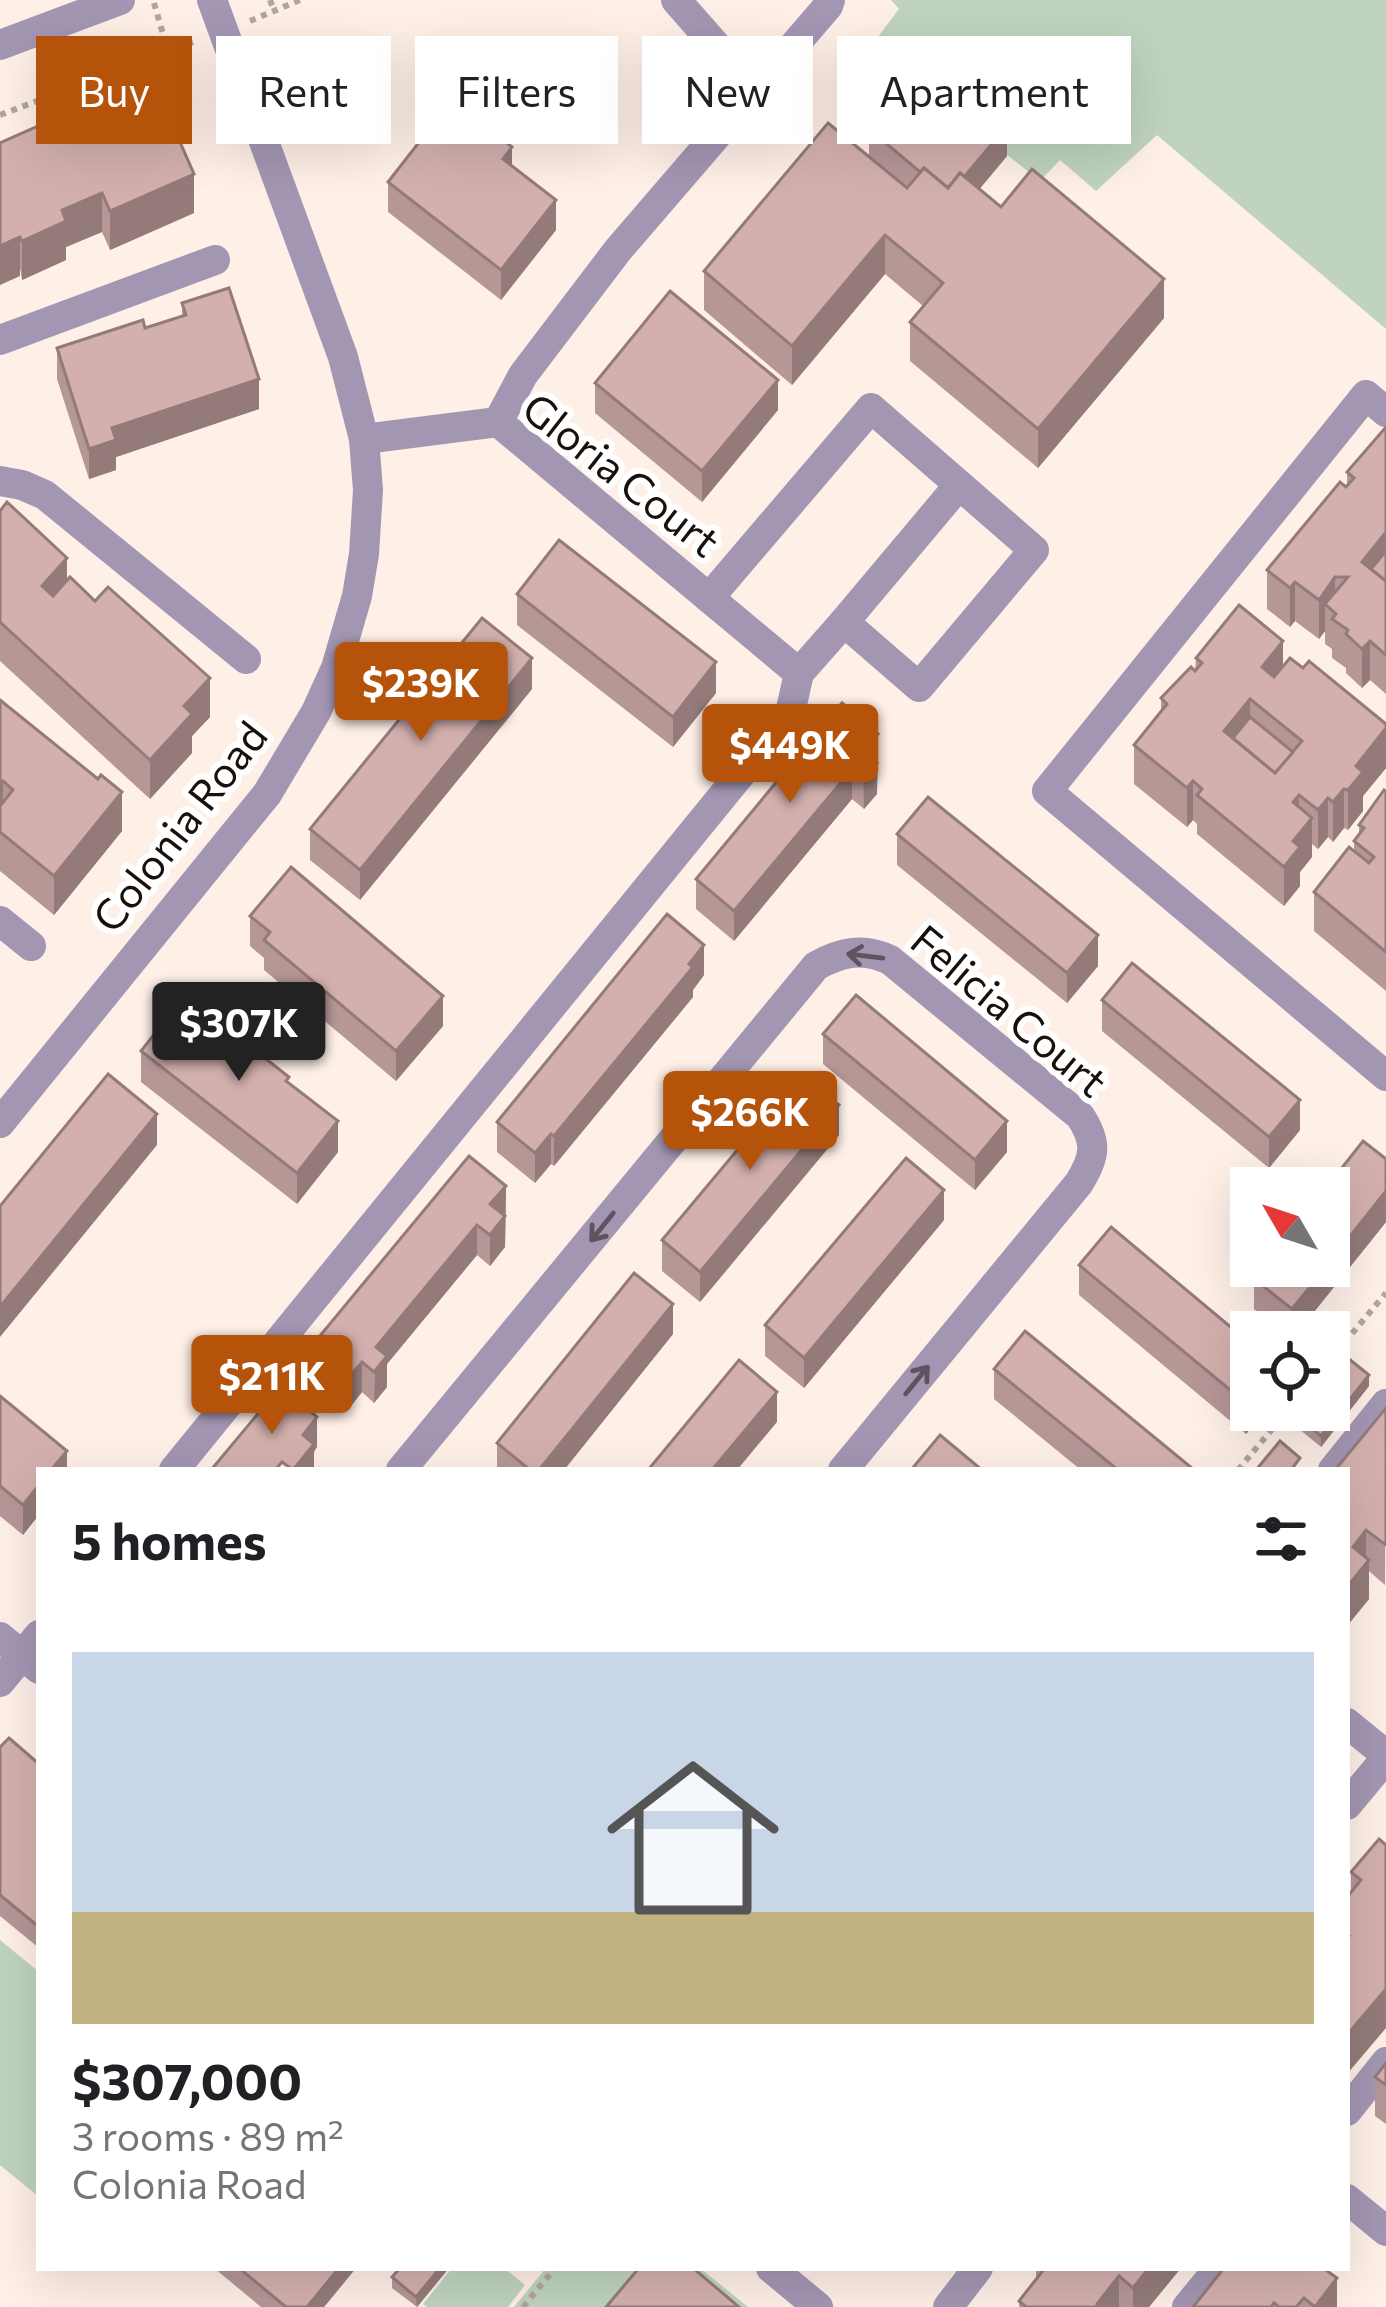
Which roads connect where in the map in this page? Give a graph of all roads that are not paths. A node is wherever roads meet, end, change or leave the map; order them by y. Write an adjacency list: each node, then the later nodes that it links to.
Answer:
1 (120, 0): 7 (street)
2 (212, 0): 13 (street, Colonia Road)
3 (676, 0): 5 (street)
4 (830, 0): 6 (street)
5 (708, 36)
6 (802, 36)
7 (0, 44)
8 (709, 144): 12 (street)
9 (215, 260): 10 (street)
10 (0, 340)
11 (1386, 412): 22 (street)
12 (498, 422): 13 (street, Gloria Court); 16 (street, Gloria Court)
13 (364, 439): 23 (street, Colonia Road)
14 (0, 482): 18 (street)
15 (959, 484): 16 (street); 17 (street); 17 (street)
16 (709, 598): 19 (street, Gloria Court)
17 (844, 622): 19 (street)
18 (246, 659)
19 (799, 673): 25 (street)
20 (0, 920): 21 (street)
21 (31, 946)
22 (1386, 1076)
23 (0, 1123)
24 (1386, 1405): 28 (street)
25 (176, 1467)
26 (403, 1467): 27 (street, Felicia Court, one-way to 26)
27 (845, 1467)
28 (1335, 1467)
29 (25, 1649): 30 (street)
30 (0, 1682)
31 (1350, 1726): 32 (street)
32 (1386, 1756): 33 (street)
33 (1350, 1801)
34 (1386, 2062): 35 (street)
35 (1350, 2107)
36 (1350, 2201): 37 (street)
37 (1386, 2230)
38 (775, 2271): 41 (street)
39 (976, 2271): 42 (street)
40 (1216, 2271): 43 (street)
41 (818, 2307)
42 (948, 2307)
43 (1186, 2307)

